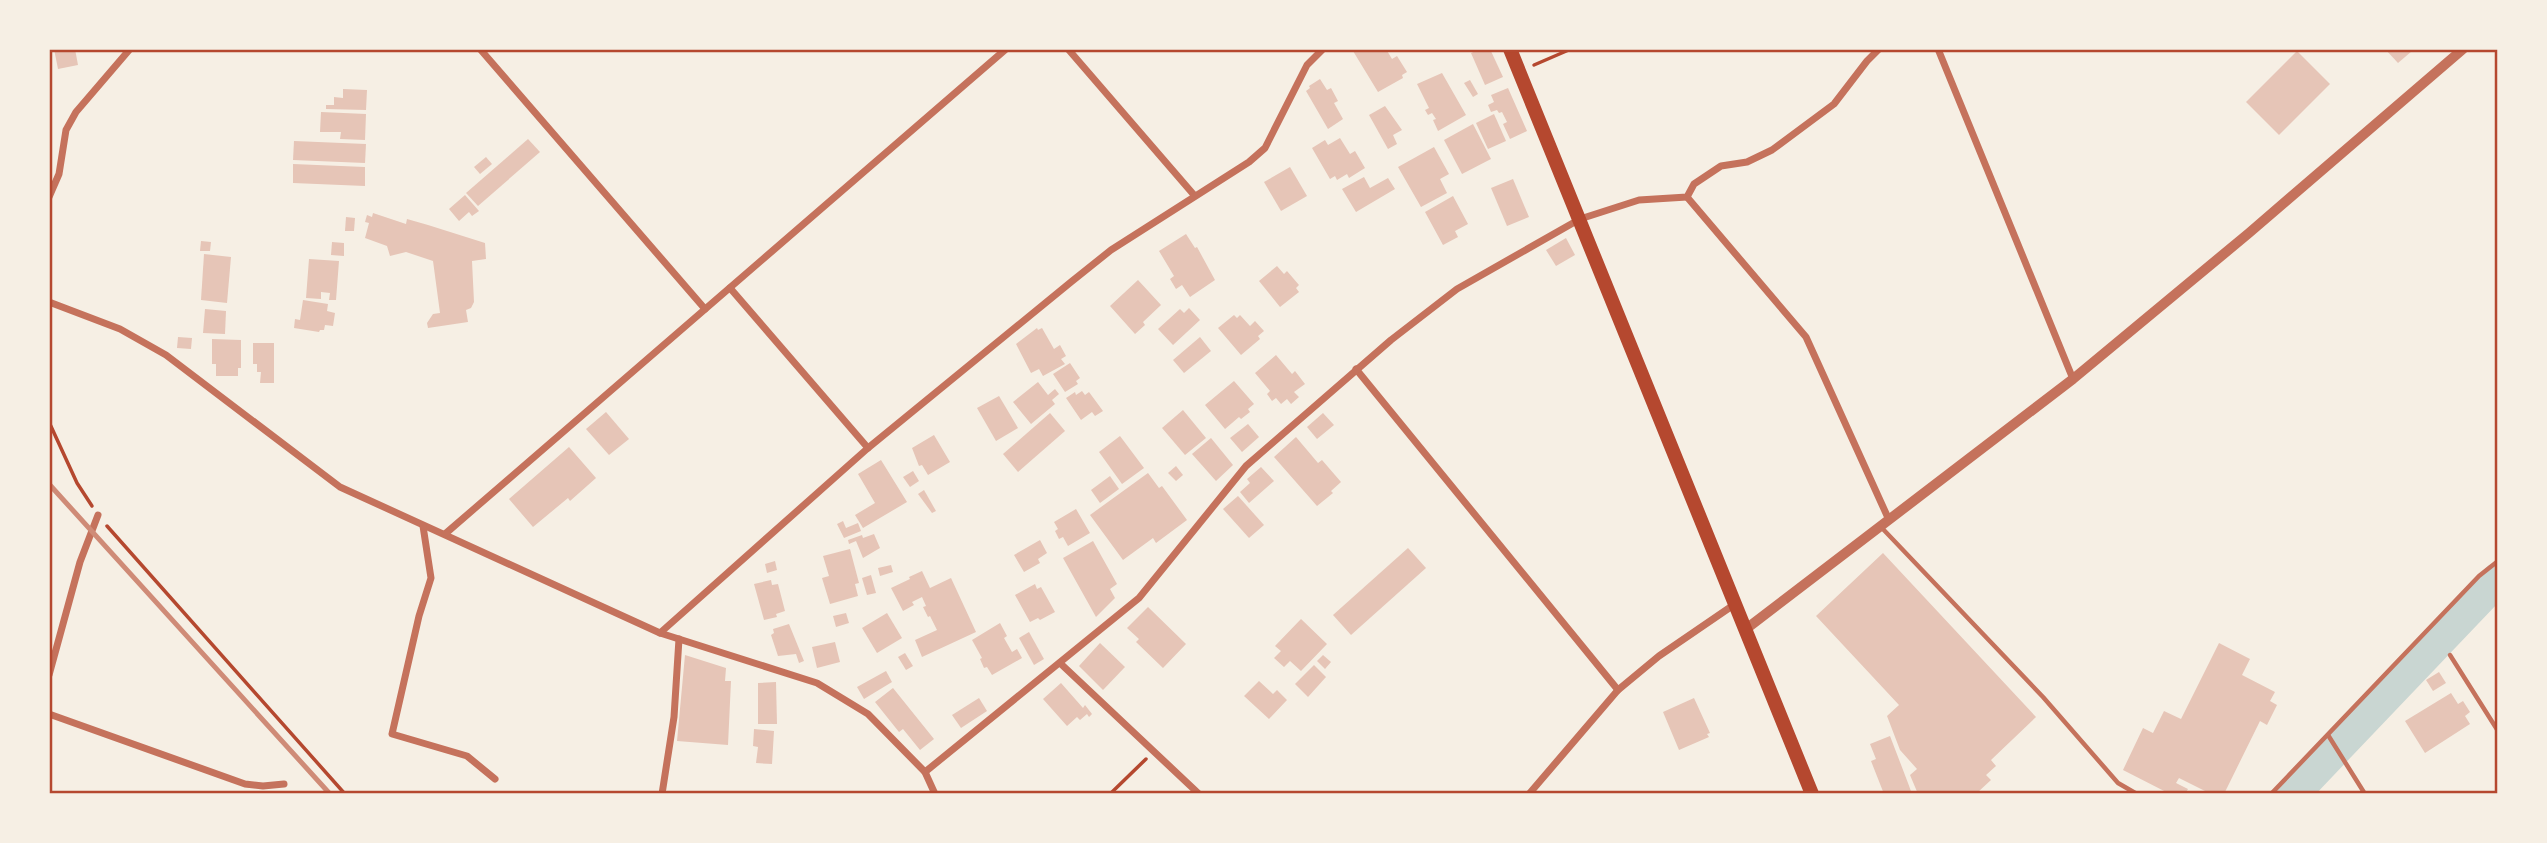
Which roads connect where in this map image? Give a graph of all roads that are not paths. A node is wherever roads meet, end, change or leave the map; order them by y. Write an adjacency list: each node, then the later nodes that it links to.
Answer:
1 (130, 49): 11 (street)
2 (480, 49): 16 (street)
3 (1006, 49): 14 (street)
4 (1068, 49): 10 (street)
5 (1323, 49): 10 (street)
6 (1510, 49): 13 (highway)
7 (1880, 49): 12 (street)
8 (1938, 49): 18 (street)
9 (2460, 50): 18 (street)
10 (1194, 195): 19 (street)
11 (49, 197)
12 (1688, 197): 13 (street); 21 (street)
13 (1580, 219): 17 (street); 25 (highway)
14 (730, 288): 16 (street); 19 (street)
15 (49, 302): 22 (street)
16 (705, 309): 23 (street)
17 (1356, 369): 30 (street); 32 (street)
18 (2073, 379): 21 (street)
19 (869, 448): 27 (street)
20 (98, 515): 31 (street)
21 (1885, 523): 26 (street); 44 (lane)
22 (423, 526): 23 (street); 37 (street)
23 (445, 534): 27 (street)
24 (2498, 561): 35 (lane)
25 (1735, 604): 26 (highway); 32 (street)
26 (1746, 629): 43 (highway)
27 (660, 633): 28 (street)
28 (679, 639): 36 (street); 39 (street)
29 (2449, 655): 34 (lane)
30 (1060, 664): 36 (street); 41 (street)
31 (49, 675)
32 (1618, 690): 42 (street)
33 (49, 714): 38 (street)
34 (2498, 731)
35 (2328, 735): 45 (lane); 46 (lane)
36 (925, 772): 40 (street)
37 (495, 779)
38 (284, 784)
39 (662, 794)
40 (935, 794)
41 (1199, 794)
42 (1529, 794)
43 (1812, 794)
44 (2137, 794)
45 (2271, 794)
46 (2365, 794)

